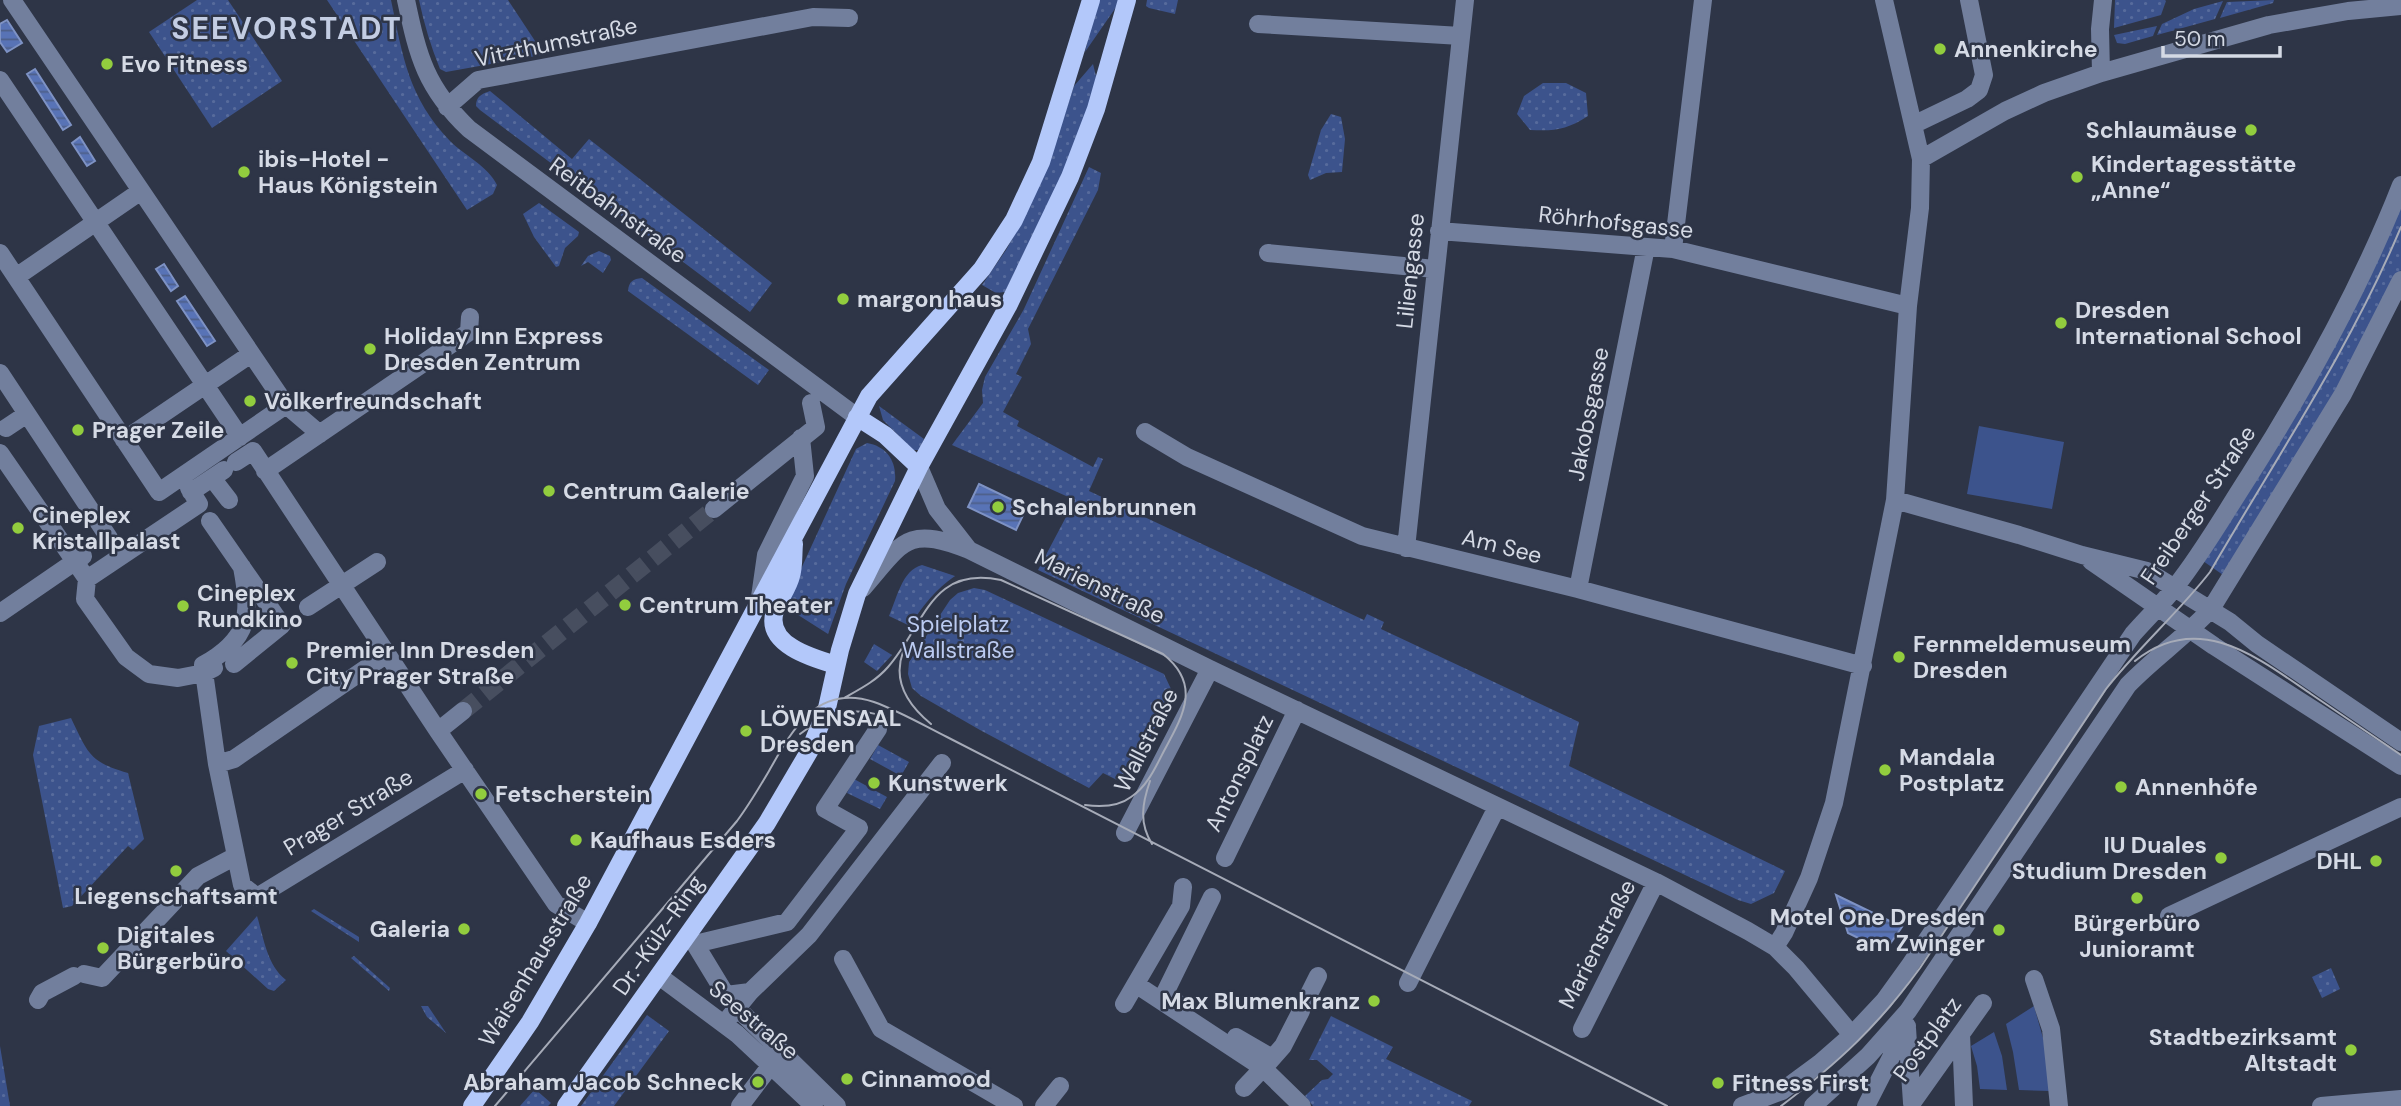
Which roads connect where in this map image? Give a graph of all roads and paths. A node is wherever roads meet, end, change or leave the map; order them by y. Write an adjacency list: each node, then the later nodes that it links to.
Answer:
1 (12, 0): 20 (street)
2 (406, 0): 16 (street, Reitbahnstraße)
3 (1091, 0): 38 (main road, Waisenhausstraße)
4 (1127, 0): 46 (main road, Dr.-Külz-Ring)
5 (1465, 0): 13 (street, Liliengasse)
6 (1703, 0): 24 (street)
7 (1884, 0): 17 (street)
8 (1969, 0): 17 (street)
9 (2104, 0): 14 (street)
10 (2401, 6): 14 (street)
11 (849, 18): 16 (street, Vitzthumstraße)
12 (1258, 24): 13 (street)
13 (1461, 36): 22 (street, Liliengasse)
14 (2101, 73): 18 (street)
15 (0, 80): 21 (street)
16 (447, 107): 38 (street, Reitbahnstraße)
17 (1915, 124): 18 (street)
18 (1922, 159): 30 (street)
19 (2401, 184): 63 (street, Freiberger Straße)
20 (141, 191): 21 (street); 32 (street)
21 (96, 222): 28 (street); 34 (street)
22 (1439, 231): 23 (street, Röhrhofsgasse); 27 (street, Liliengasse)
23 (1646, 247): 24 (street, Röhrhofsgasse); 64 (street, Jakobsgasse)
24 (1673, 249): 30 (street, Röhrhofsgasse)
25 (0, 253): 28 (street)
26 (1268, 253): 27 (street)
27 (1435, 270): 55 (street, Liliengasse)
28 (16, 277): 44 (street)
29 (2401, 280): 68 (street)
30 (1908, 306): 50 (street)
31 (470, 317): 41 (street)
32 (251, 354): 34 (street); 36 (street)
33 (0, 373): 37 (street)
34 (205, 385): 42 (street); 44 (street)
35 (811, 403): 43 (street)
36 (286, 405): 41 (street); 42 (street)
37 (27, 414): 39 (street); 54 (street)
38 (857, 417): 46 (main road); 53 (main road, Waisenhausstraße)
39 (6, 428)
40 (1145, 432): 55 (street, Am See)
41 (320, 434): 48 (street)
42 (240, 437): 44 (street)
43 (801, 438): 51 (street); 67 (street)
44 (124, 440)
45 (0, 453): 58 (street)
46 (919, 467): 56 (street, Marienstraße); 65 (main road, Dr.-Külz-Ring)
47 (224, 470): 48 (street); 49 (street); 61 (street)
48 (265, 471): 62 (street)
49 (229, 500)
50 (1895, 500): 57 (street); 75 (street)
51 (713, 509)
52 (211, 521): 60 (street)
53 (794, 537): 67 (main road, Waisenhausstraße); 74 (main road)
54 (109, 538)
55 (1406, 548): 64 (street, Am See)
56 (969, 550): 65 (street, Marienstraße); 76 (street, Marienstraße)
57 (2082, 555): 63 (street); 66 (street)
58 (79, 559): 61 (street); 69 (street)
59 (377, 562): 62 (street)
60 (242, 567): 70 (street); 72 (street)
61 (87, 579): 77 (street)
62 (342, 585): 70 (street); 73 (street)
63 (2175, 587): 66 (street, Freiberger Straße); 68 (street)
64 (1578, 590): 75 (street, Am See)
65 (857, 594): 74 (main road, Dr.-Külz-Ring)
66 (2158, 606): 71 (street); 113 (street, Freiberger Straße)
67 (756, 607): 98 (main road, Waisenhausstraße)
68 (2211, 609): 71 (street); 82 (street)
69 (0, 613)
70 (282, 625): 72 (street)
71 (2191, 630): 85 (street); 110 (street)
72 (241, 646): 77 (street); 77 (street)
73 (387, 654): 81 (street); 84 (street)
74 (836, 665): 102 (main road, Dr.-Külz-Ring)
75 (1863, 666): 99 (street)
76 (1210, 669): 78 (street, Marienstraße); 91 (street, Wallstraße)
77 (218, 672): 84 (street)
78 (1297, 710): 87 (street, Marienstraße); 93 (street, Antonsplatz)
79 (463, 711): 81 (street)
80 (878, 729): 89 (street)
81 (438, 731): 86 (street)
82 (2401, 742)
83 (942, 763): 90 (street)
84 (217, 764): 92 (street)
85 (2401, 766)
86 (465, 770): 92 (street, Prager Straße); 98 (street)
87 (1497, 807): 94 (street, Marienstraße); 104 (street)
88 (2401, 807): 97 (street)
89 (859, 828): 90 (street); 106 (street)
90 (889, 832): 106 (street)
91 (1125, 833)
92 (236, 856): 107 (street)
93 (1225, 858)
94 (1656, 882): 99 (street, Marienstraße); 111 (street, Marienstraße)
95 (1183, 887): 105 (street)
96 (1212, 897): 115 (street)
97 (2169, 916)
98 (588, 923): 122 (main road, Waisenhausstraße)
99 (1775, 947): 113 (street, Marienstraße)
100 (842, 959): 127 (street)
101 (1322, 969): 115 (street)
102 (659, 976): 116 (street, Seestraße); 123 (main road, Dr.-Külz-Ring)
103 (2034, 979): 134 (street)
104 (1408, 983)
105 (1137, 985): 109 (street); 115 (street)
106 (750, 992): 126 (street, Seestraße)
107 (38, 1000)
108 (1983, 1003): 112 (street, Postplatz)
109 (1124, 1004)
110 (1904, 1024): 114 (street); 117 (street); 121 (street, Postplatz)
111 (1582, 1029)
112 (1961, 1034): 121 (street, Postplatz); 133 (street)
113 (1852, 1035): 130 (street)
114 (1868, 1056): 117 (street); 131 (street, Postplatz)
115 (1268, 1063): 119 (street); 129 (street)
116 (771, 1065): 124 (street); 125 (street, Seestraße)
117 (1884, 1072): 121 (street); 132 (street)
118 (1060, 1086): 128 (street)
119 (1244, 1088)
120 (2401, 1098): 135 (street)
121 (1913, 1105)
122 (472, 1106)
123 (566, 1106)
124 (740, 1106)
125 (814, 1106)
126 (837, 1106)
127 (1014, 1106)
128 (1044, 1106)
129 (1302, 1106)
130 (1742, 1106)
131 (1814, 1106)
132 (1866, 1106)
133 (1964, 1106)
134 (2059, 1106)
135 (2321, 1106)

